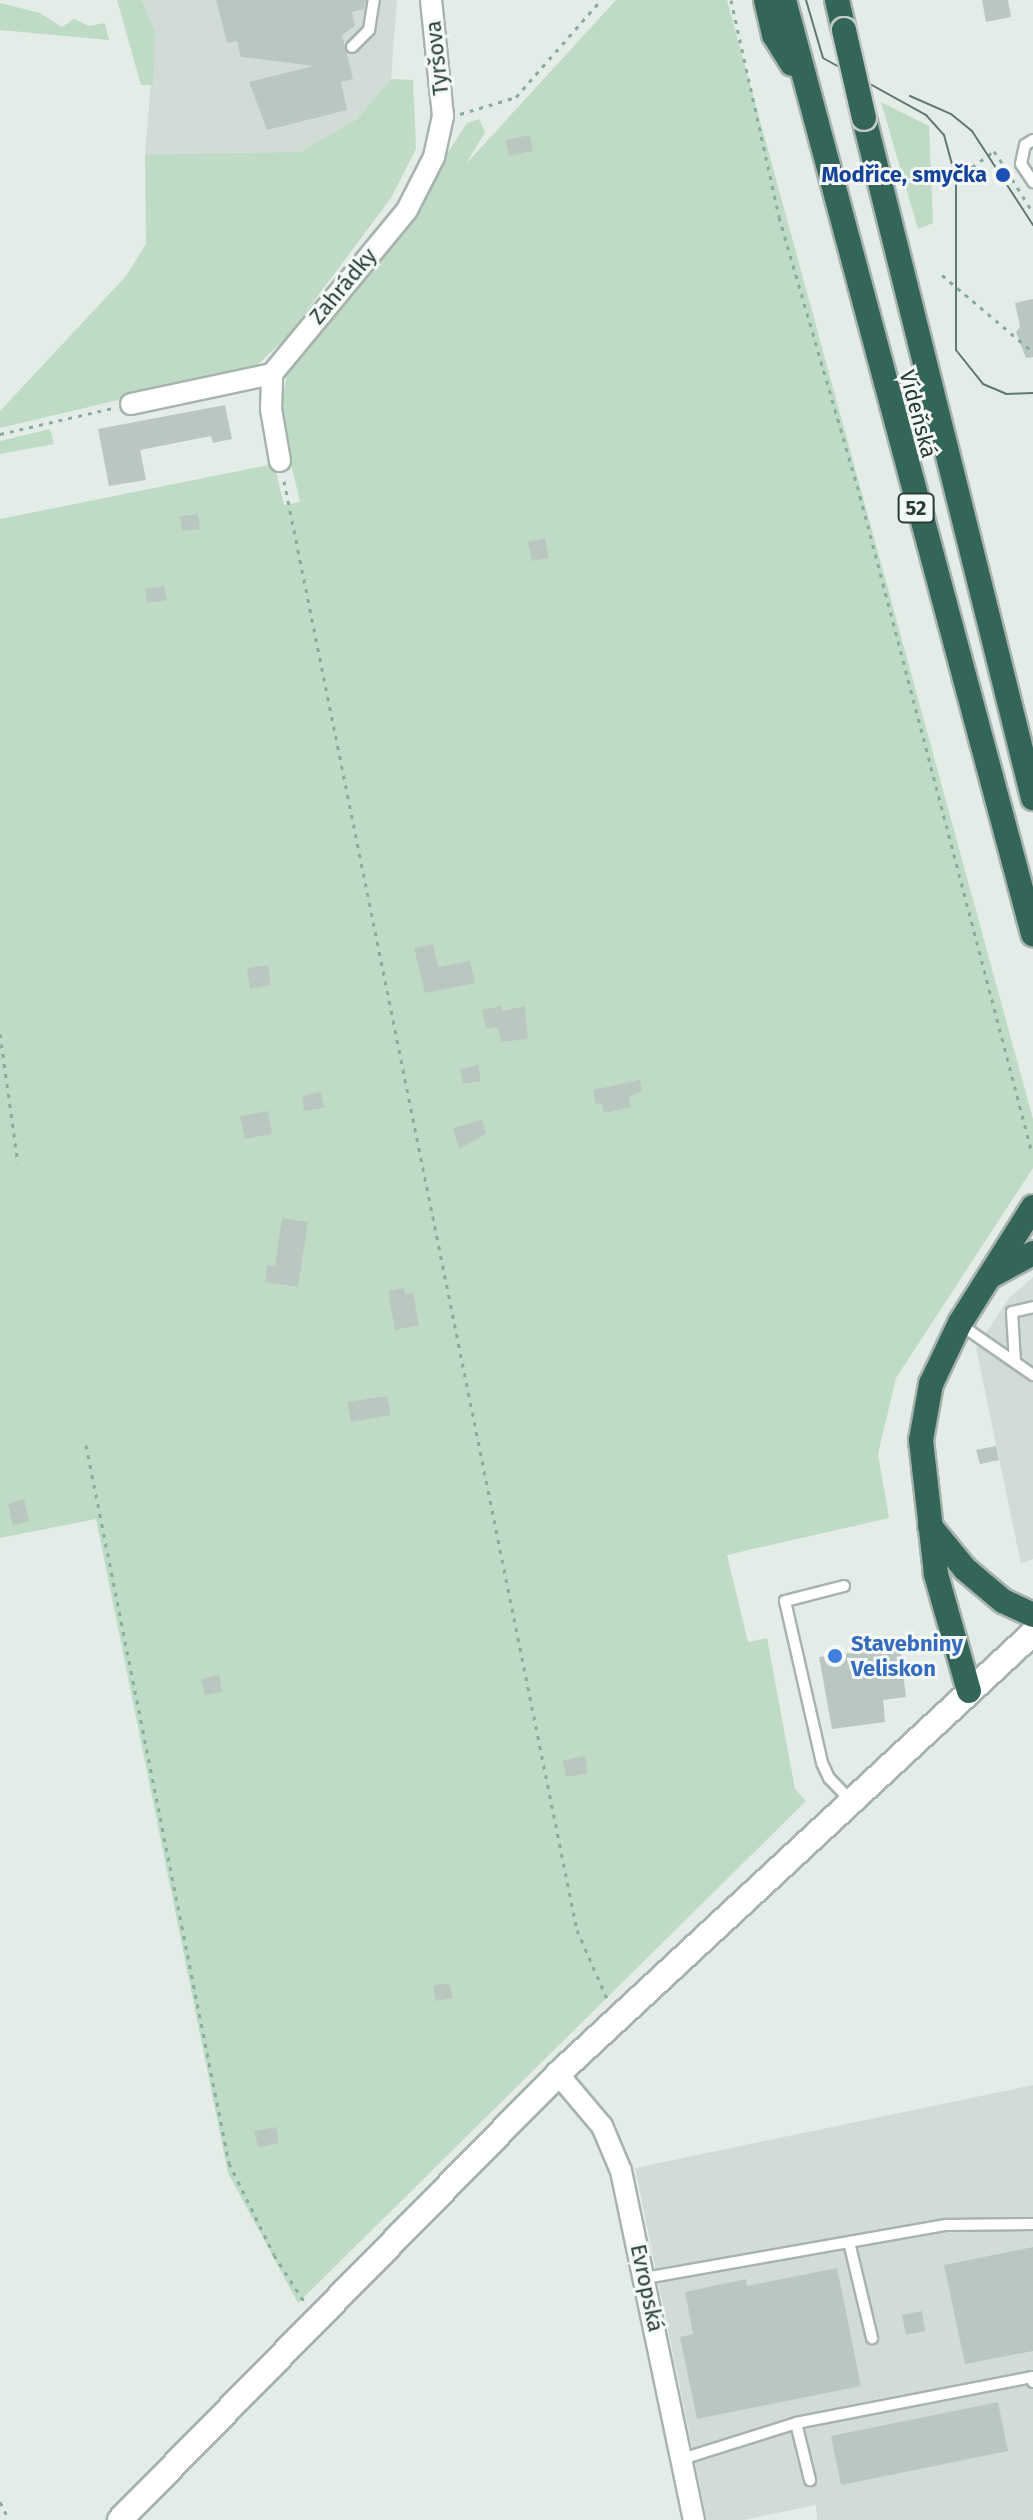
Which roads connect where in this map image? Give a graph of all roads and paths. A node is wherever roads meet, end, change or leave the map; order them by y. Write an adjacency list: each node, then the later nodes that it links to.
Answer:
1 (374, 0): 8 (lane)
2 (431, 0): 10 (street, Tyršova)
3 (601, 0): 10 (path)
4 (731, 0): 24 (path)
5 (766, 0): 9 (highway)
6 (784, 0): 9 (highway, Vídeňská / 52)
7 (837, 0): 21 (highway, Vídeňská / 52, bridge)
8 (352, 47)
9 (803, 82): 22 (highway, Vídeňská / 52)
10 (443, 116): 17 (street, Zahrádky)
11 (1033, 140): 13 (lane)
12 (944, 180): 14 (path)
13 (1033, 182)
14 (1033, 213)
15 (942, 275): 16 (path)
16 (1033, 352)
17 (272, 374): 18 (street); 20 (street)
18 (131, 404): 19 (path)
19 (0, 434)
20 (280, 461): 40 (path)
21 (1033, 798)
22 (1033, 934)
23 (0, 1034): 25 (path)
24 (1032, 1153)
25 (18, 1163)
26 (1033, 1207): 28 (highway)
27 (1033, 1253): 28 (highway)
28 (989, 1278): 30 (highway)
29 (1033, 1307): 31 (lane)
30 (960, 1323): 31 (lane); 34 (highway)
31 (1015, 1362): 32 (lane)
32 (1033, 1375)
33 (86, 1445): 45 (path)
34 (929, 1524): 36 (highway); 38 (highway)
35 (844, 1586): 39 (lane)
36 (1033, 1615)
37 (1033, 1633): 38 (main road)
38 (969, 1691): 39 (main road)
39 (850, 1800): 40 (main road)
40 (619, 2016): 41 (main road)
41 (558, 2074): 44 (street, Evropská); 45 (main road)
42 (1033, 2224): 43 (lane)
43 (849, 2242): 44 (lane); 46 (lane)
44 (645, 2278): 49 (street, Evropská)
45 (321, 2314): 53 (main road)
46 (872, 2338)
47 (1033, 2382): 48 (lane)
48 (796, 2423): 49 (lane); 50 (lane)
49 (682, 2459): 54 (street, Evropská)
50 (810, 2480)
51 (0, 2502): 52 (path)
52 (9, 2520)
53 (120, 2520)
54 (694, 2520)

